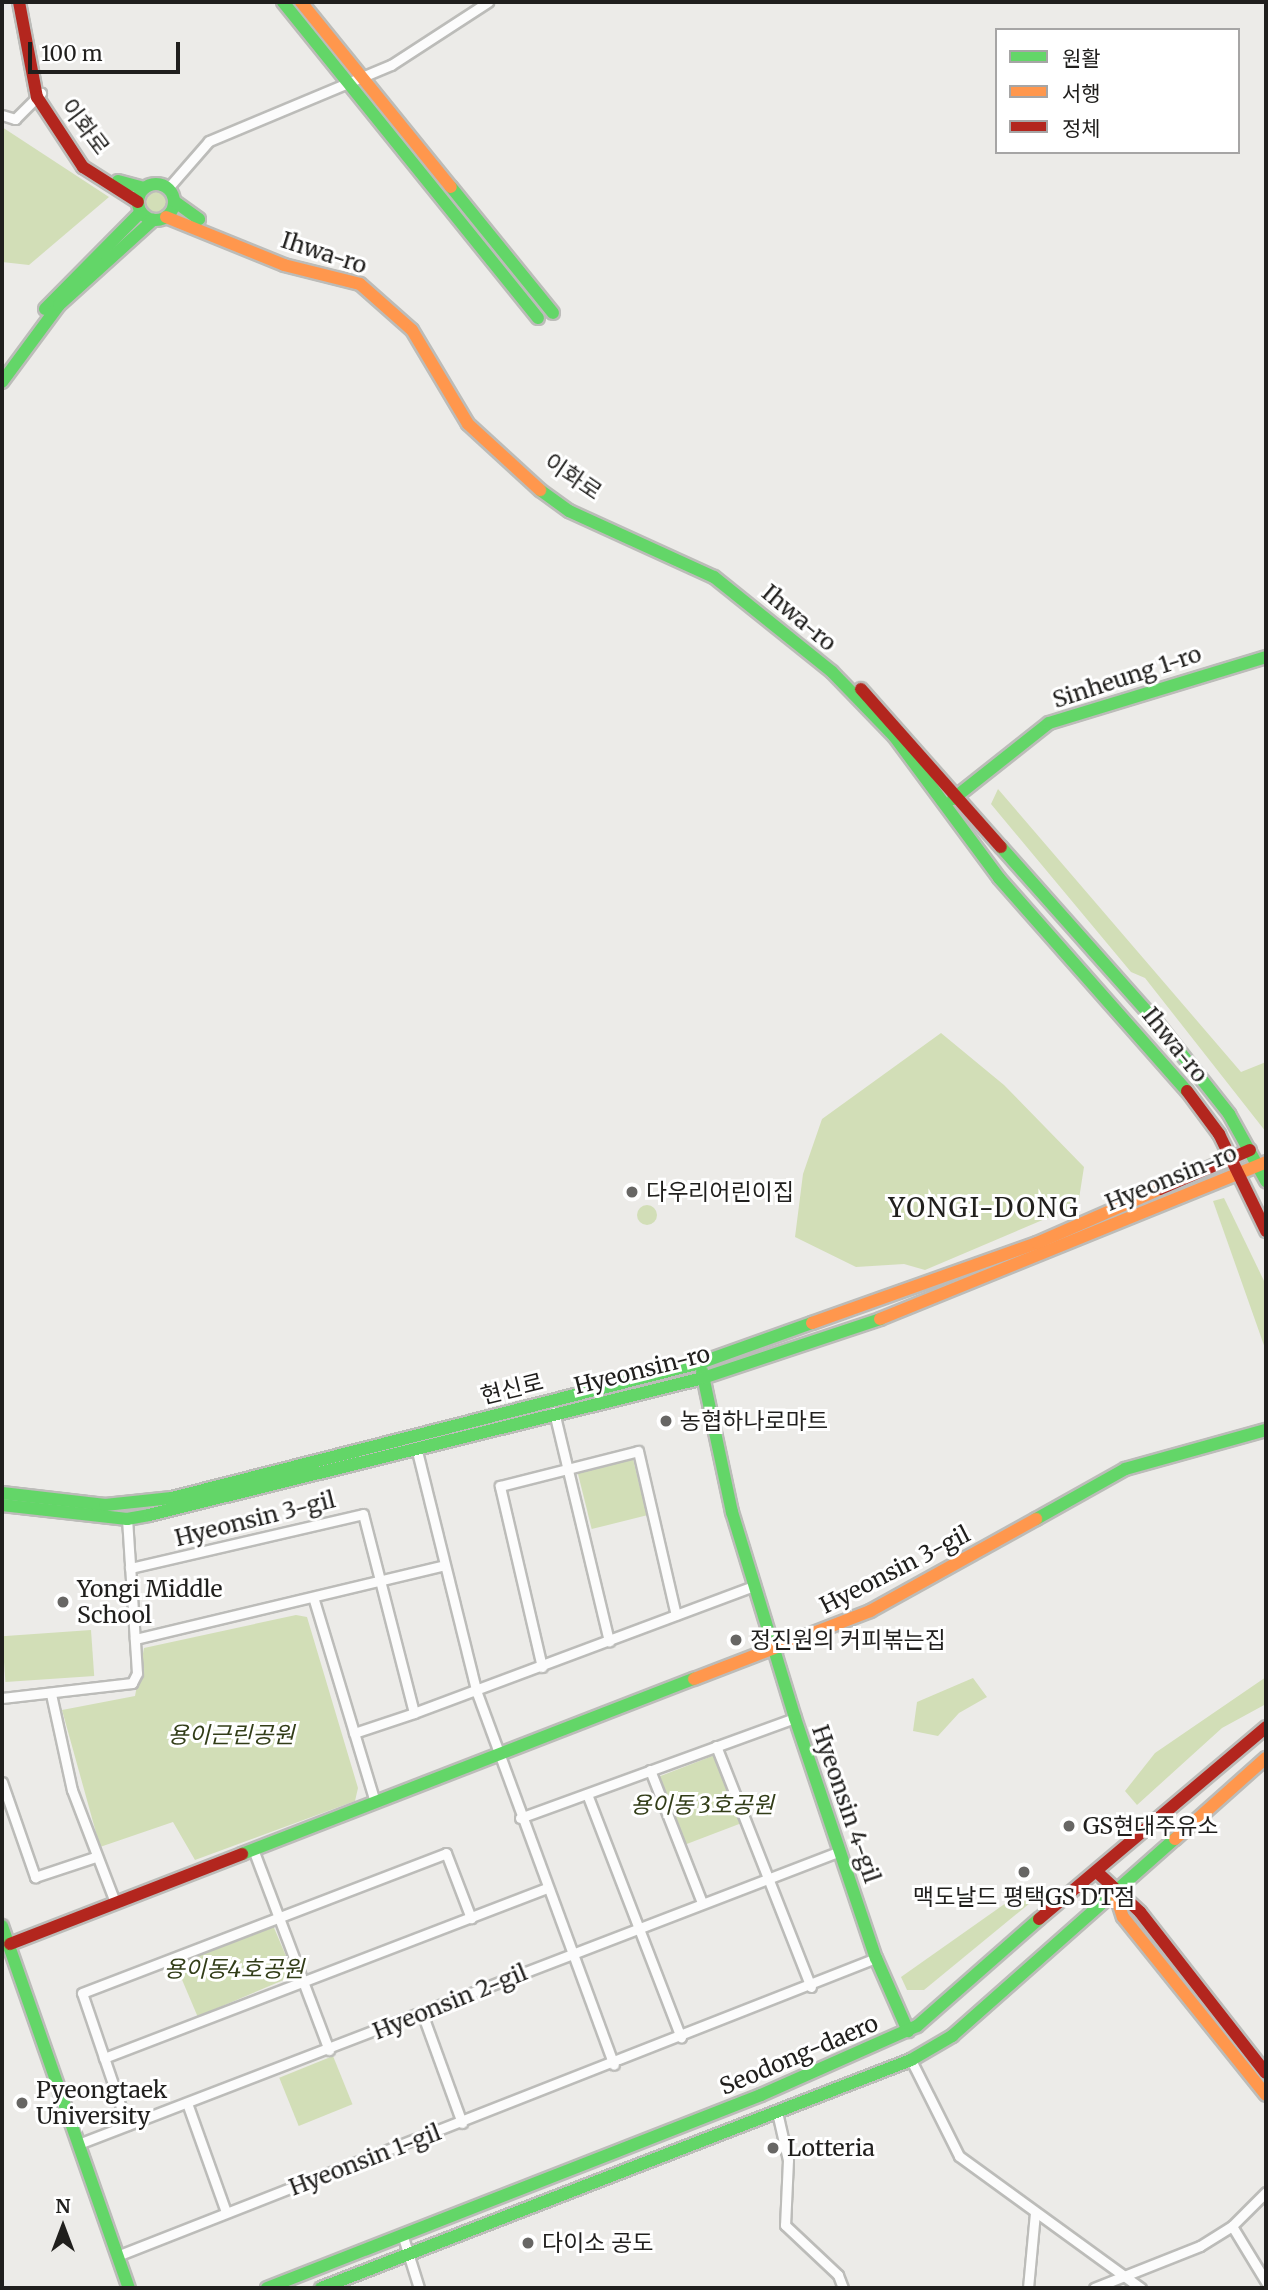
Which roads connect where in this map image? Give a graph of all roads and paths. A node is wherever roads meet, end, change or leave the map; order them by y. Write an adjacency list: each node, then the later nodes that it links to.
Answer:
1 (19, 2): 8 (street)
2 (25, 2): 8 (street)
3 (283, 2): 7 (street)
4 (301, 2): 6 (street)
5 (488, 2): 6 (street)
6 (362, 77): 7 (street); 15 (street)
7 (348, 83): 11 (street); 16 (street)
8 (39, 94): 9 (street); 10 (street); 13 (street, 이화로)
9 (2, 115)
10 (145, 188): 11 (street); 13 (street)
11 (167, 188): 12 (street)
12 (174, 201): 14 (street); 20 (street, 이화로)
13 (139, 207): 14 (street, 이화로); 17 (street)
14 (159, 219): 18 (street); 21 (street, Ihwa-ro)
15 (553, 313)
16 (538, 318)
17 (2, 365)
18 (2, 382)
19 (1266, 657): 20 (street, Sinheung 1-ro)
20 (958, 795): 21 (street, Sinheung 1-ro); 22 (street, 이화로)
21 (943, 806): 23 (street, Ihwa-ro)
22 (1250, 1150): 23 (street, 현신로); 24 (street, 이화로)
23 (1231, 1159): 25 (street, Ihwa-ro); 28 (street, 현신로)
24 (1262, 1163): 25 (street, Hyeonsin-ro); 26 (street)
25 (1238, 1174): 27 (street, Ihwa-ro); 29 (street, Hyeonsin-ro)
26 (1266, 1181)
27 (1266, 1231)
28 (699, 1363): 29 (street, Hyeonsin 4-gil); 34 (street, 현신로)
29 (703, 1378): 30 (street, Hyeonsin-ro); 40 (street, Hyeonsin 4-gil)
30 (554, 1412): 32 (street, Hyeonsin-ro); 33 (street)
31 (1266, 1430): 45 (street, Hyeonsin 3-gil)
32 (416, 1447): 36 (street, Hyeonsin-ro); 37 (street)
33 (566, 1469): 42 (street); 44 (street); 46 (street)
34 (2, 1493)
35 (2, 1505): 36 (street, Hyeonsin-ro)
36 (127, 1519): 38 (street)
37 (442, 1566): 39 (street); 47 (street)
38 (130, 1567): 39 (street, Hyeonsin 3-gil); 43 (street)
39 (380, 1581): 41 (street); 50 (street, Hyeonsin 3-gil)
40 (754, 1586): 42 (street); 45 (street, Hyeonsin 4-gil)
41 (314, 1600): 43 (street); 53 (street)
42 (676, 1615): 44 (street)
43 (135, 1639): 48 (street)
44 (609, 1641): 46 (street)
45 (774, 1649): 51 (street, Hyeonsin 4-gil); 55 (street, Hyeonsin 3-gil)
46 (542, 1667): 47 (street)
47 (477, 1693): 50 (street); 55 (street)
48 (51, 1694): 49 (street); 64 (street)
49 (2, 1698)
50 (414, 1713): 53 (street)
51 (795, 1718): 54 (street); 63 (street, Hyeonsin 4-gil)
52 (1266, 1727): 65 (street, Seodong-daero)
53 (354, 1733): 60 (street)
54 (716, 1746): 57 (street); 66 (street)
55 (498, 1756): 60 (street, Hyeonsin 3-gil); 61 (street)
56 (1266, 1758): 68 (street, Seodong-daero)
57 (650, 1770): 59 (street); 70 (street)
58 (2, 1782): 64 (street)
59 (587, 1794): 61 (street); 74 (street)
60 (375, 1802): 62 (street, Hyeonsin 3-gil)
61 (520, 1818): 67 (street)
62 (253, 1849): 69 (street, Hyeonsin 3-gil); 72 (street)
63 (840, 1851): 66 (street, Hyeonsin 2-gil); 77 (street, Hyeonsin 4-gil)
64 (95, 1857): 69 (street)
65 (1097, 1872): 68 (street); 81 (street, Seodong-daero)
66 (767, 1878): 70 (street, Hyeonsin 2-gil); 79 (street)
67 (546, 1888): 71 (street); 76 (street)
68 (1114, 1890): 85 (street, Seodong-daero); 87 (street); 88 (street)
69 (115, 1902): 75 (street, Hyeonsin 3-gil)
70 (702, 1903): 74 (street, Hyeonsin 2-gil)
71 (471, 1917): 72 (street); 78 (street)
72 (280, 1918): 78 (street); 84 (street)
73 (2, 1926): 75 (street)
74 (642, 1926): 76 (street, Hyeonsin 2-gil); 82 (street)
75 (10, 1944): 93 (street)
76 (570, 1954): 80 (street, Hyeonsin 2-gil); 86 (street)
77 (876, 1958): 79 (street, Hyeonsin 1-gil); 81 (street, Hyeonsin 4-gil)
78 (303, 1983): 83 (street); 84 (street)
79 (811, 1987): 82 (street, Hyeonsin 1-gil)
80 (422, 2013): 83 (street, Hyeonsin 2-gil); 91 (street)
81 (908, 2031): 98 (street, Seodong-daero)
82 (681, 2037): 86 (street, Hyeonsin 1-gil)
83 (329, 2050): 89 (street, Hyeonsin 2-gil)
84 (104, 2058): 92 (street)
85 (911, 2060): 90 (street, Seodong-daero); 96 (street)
86 (614, 2065): 91 (street, Hyeonsin 1-gil)
87 (1266, 2073)
88 (1266, 2095)
89 (187, 2103): 92 (street, Hyeonsin 2-gil); 95 (street)
90 (777, 2112): 100 (street, Seodong-daero); 107 (street, Seodong-daero)
91 (461, 2123): 95 (street, Hyeonsin 1-gil)
92 (127, 2126): 93 (street, Hyeonsin 2-gil)
93 (81, 2143): 99 (street)
94 (1266, 2192): 97 (street)
95 (226, 2212): 99 (street, Hyeonsin 1-gil)
96 (1035, 2213): 101 (street); 108 (street)
97 (1232, 2226): 101 (street); 102 (street)
98 (403, 2237): 100 (street); 104 (street, Seodong-daero)
99 (117, 2256): 103 (street)
100 (410, 2256): 105 (street, Seodong-daero); 106 (street)
101 (1118, 2275): 109 (street); 110 (street)
102 (1266, 2282)
103 (129, 2288)
104 (267, 2288)
105 (321, 2288)
106 (419, 2288)
107 (843, 2288)
108 (1028, 2288)
109 (1094, 2288)
110 (1141, 2288)

